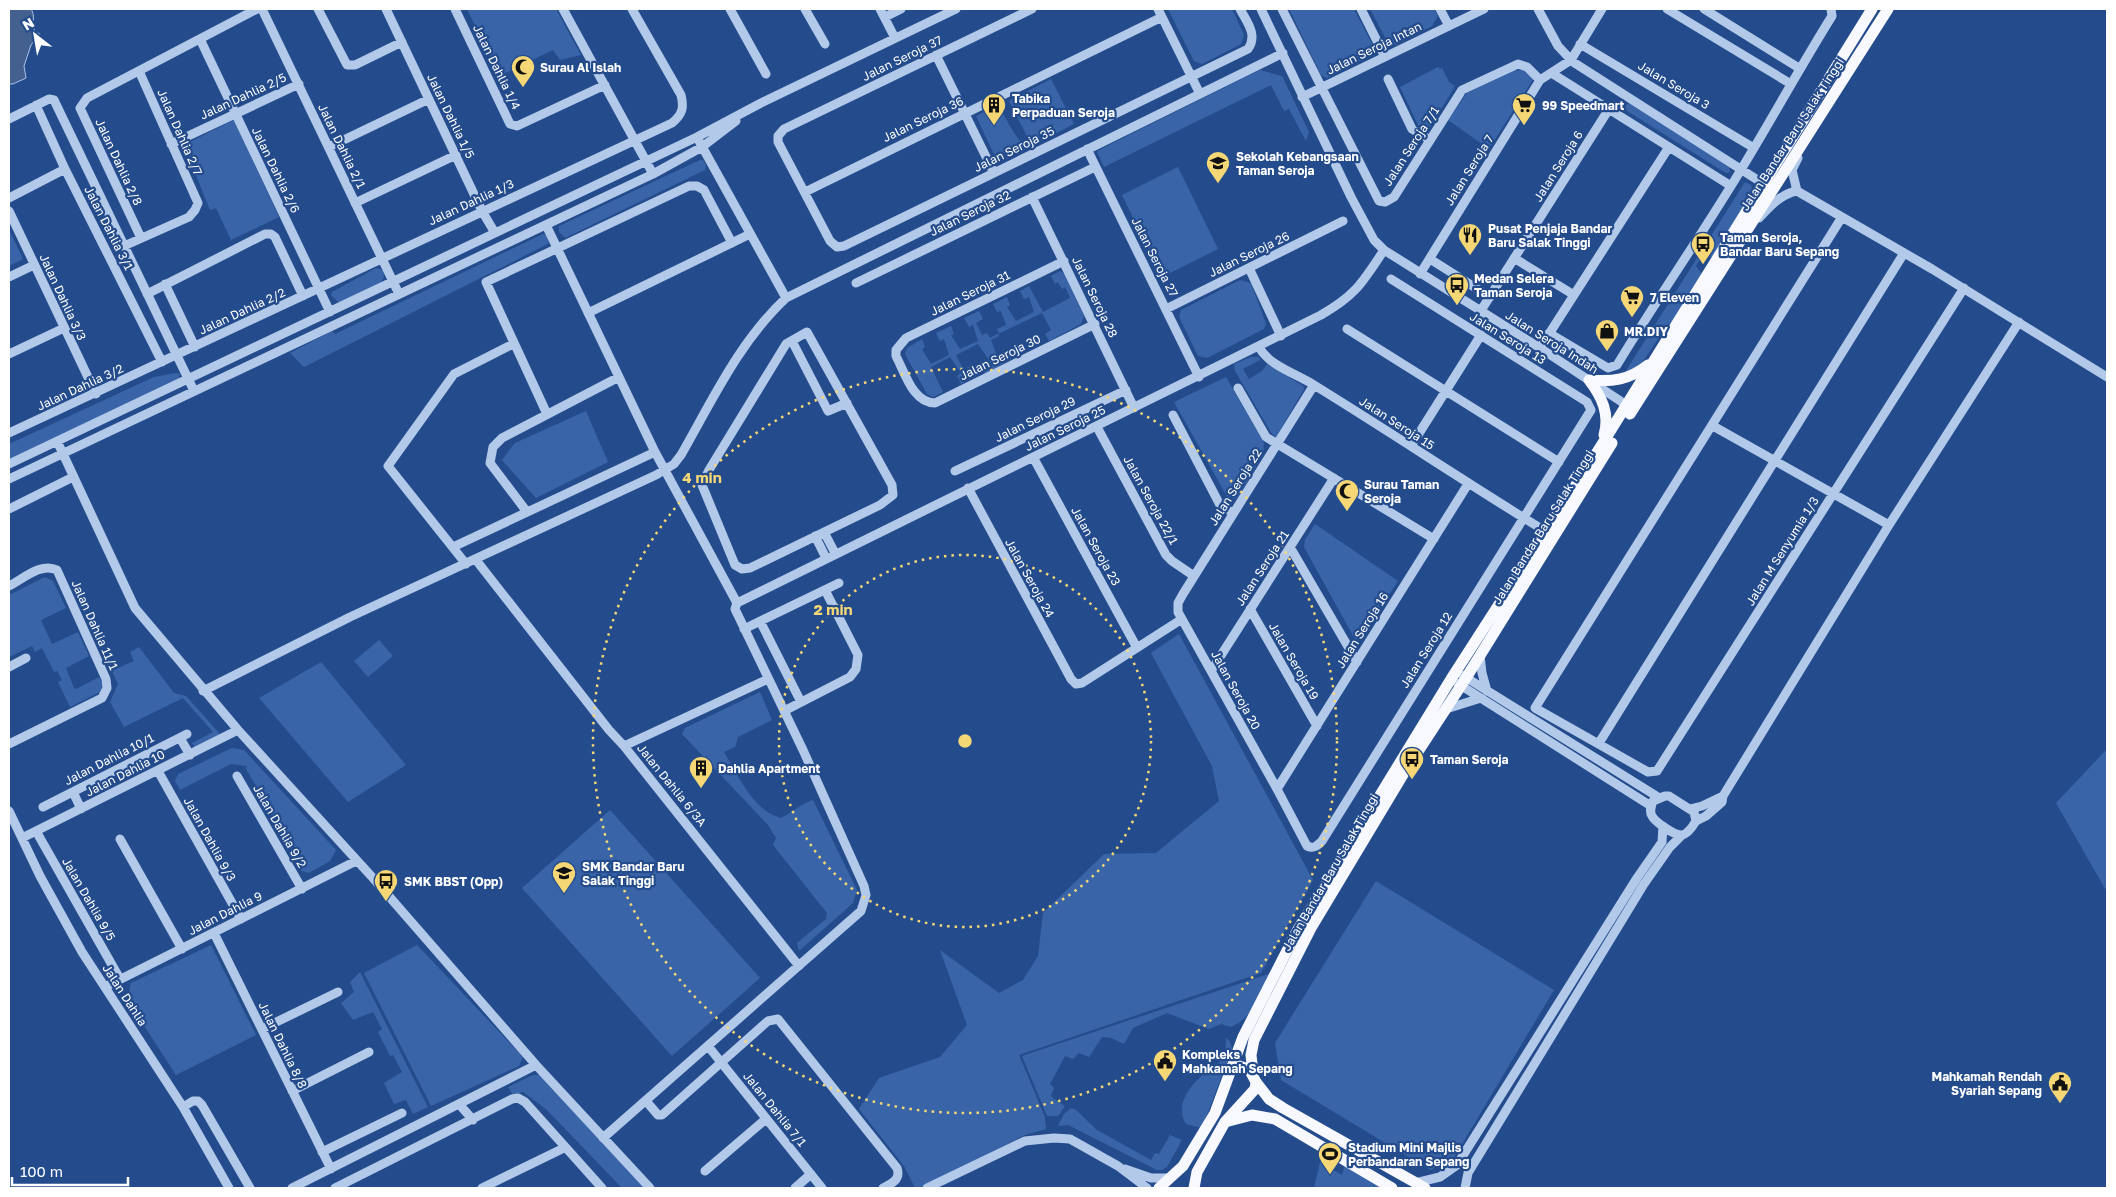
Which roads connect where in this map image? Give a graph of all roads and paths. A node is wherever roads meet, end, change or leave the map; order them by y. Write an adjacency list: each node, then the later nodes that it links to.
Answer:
1 (257, 9): 30 (street)
2 (262, 9): 45 (street, Jalan Dahlia 2/1)
3 (318, 9): 31 (street)
4 (386, 9): 31 (street, Jalan Dahlia 1/5)
5 (455, 9): 47 (street, Jalan Dahlia 1/4)
6 (563, 9): 47 (street)
7 (632, 9): 60 (street, Jalan Dahlia 1/3)
8 (730, 9): 40 (street)
9 (805, 9): 32 (street)
10 (901, 9): 26 (street)
11 (956, 9): 29 (street)
12 (1032, 9): 35 (street, Jalan Seroja 37)
13 (1240, 9): 42 (street, Jalan Seroja 35)
14 (1261, 9): 34 (street, Jalan Seroja Indah)
15 (1282, 9): 48 (street)
16 (1361, 9): 36 (street)
17 (1440, 9): 28 (street)
18 (1484, 9): 28 (street, Jalan Seroja Intan)
19 (1538, 9): 37 (street)
20 (1602, 9): 33 (street)
21 (1667, 9): 46 (street)
22 (1704, 9): 38 (street)
23 (1831, 9): 38 (street)
24 (1872, 9): 76 (main road, Jalan Bandar Baru Salak Tinggi)
25 (1888, 9): 58 (main road, Jalan Bandar Baru Salak Tinggi)
26 (883, 13): 29 (street)
27 (1160, 13): 42 (street); 55 (street, Jalan Seroja 36)
28 (1448, 26): 36 (street, Jalan Seroja Intan)
29 (895, 38): 52 (street)
30 (200, 39): 39 (street); 56 (street, Jalan Dahlia 2/6)
31 (402, 42): 51 (street, Jalan Dahlia 1/5)
32 (825, 44)
33 (1580, 44): 37 (street); 66 (street, Jalan Seroja 3)
34 (1283, 53): 49 (street); 50 (street, Jalan Seroja Indah)
35 (936, 55): 55 (street); 78 (street, Jalan Seroja 37)
36 (1385, 57): 48 (street, Jalan Seroja Intan)
37 (1571, 60): 41 (street); 72 (street)
38 (1800, 68): 46 (street)
39 (139, 71): 62 (street, Jalan Dahlia 2/7); 90 (street, Jalan Dahlia 2/8)
40 (766, 74)
41 (1553, 74): 44 (street); 54 (street)
42 (1191, 77): 49 (street); 73 (street, Jalan Seroja 35)
43 (1388, 79): 61 (street)
44 (1540, 80): 61 (street, Jalan Seroja 7/1); 98 (street, Jalan Seroja 7)
45 (299, 84): 56 (street, Jalan Dahlia 2/5); 63 (street, Jalan Dahlia 2/1)
46 (1791, 84): 66 (street)
47 (605, 85): 60 (street)
48 (1321, 88): 50 (street, Jalan Seroja Intan); 61 (street, Jalan Seroja 7/1)
49 (1200, 94): 67 (street)
50 (1302, 97): 94 (street, Jalan Seroja Indah)
51 (429, 99): 63 (street); 68 (street, Jalan Dahlia 1/5)
52 (761, 103): 59 (street); 64 (street)
53 (36, 105): 57 (street); 71 (street, Jalan Dahlia 3/1); 92 (street)
54 (1609, 109): 65 (street); 97 (street, Jalan Seroja 6)
55 (964, 112): 73 (street); 78 (street, Jalan Seroja 36)
56 (235, 114): 62 (street, Jalan Dahlia 2/5); 108 (street, Jalan Dahlia 2/6)
57 (9, 119)
58 (1810, 132): 76 (main road, Jalan Bandar Baru Salak Tinggi); 77 (street)
59 (697, 137): 64 (street); 69 (street)
60 (634, 140): 69 (street); 83 (street, Jalan Dahlia 1/3)
61 (1430, 140)
62 (171, 144): 90 (street, Jalan Dahlia 2/7)
63 (329, 147): 81 (street, Jalan Dahlia 2/1)
64 (702, 147): 74 (street); 89 (street)
65 (1669, 147): 75 (street); 112 (street)
66 (1754, 148): 72 (street)
67 (1087, 149): 70 (street, Jalan Seroja 27); 115 (street)
68 (456, 155): 81 (street); 83 (street, Jalan Dahlia 1/5)
69 (647, 161): 74 (street); 88 (street)
70 (1095, 167): 79 (street, Jalan Seroja 32); 116 (street, Jalan Seroja 27)
71 (65, 169): 80 (street); 135 (street, Jalan Dahlia 3/1)
72 (1741, 170): 75 (street); 76 (street)
73 (994, 173): 78 (street, Jalan Seroja 35)
74 (653, 174): 86 (street)
75 (1731, 186): 124 (street)
76 (1768, 186): 87 (main road, Jalan Bandar Baru Salak Tinggi); 134 (main road, Jalan Bandar Baru Salak Tinggi)
77 (1797, 191): 84 (street); 87 (street)
78 (804, 192)
79 (1032, 197): 99 (street, Jalan Seroja 28); 107 (street, Jalan Seroja 32)
80 (9, 198)
81 (355, 203): 96 (street, Jalan Dahlia 2/1)
82 (9, 211): 100 (street, Jalan Dahlia 3/3)
83 (482, 211): 88 (street, Jalan Dahlia 1/5); 96 (street, Jalan Dahlia 1/3)
84 (1842, 217): 95 (street); 154 (street)
85 (1343, 221): 101 (street, Jalan Seroja 26)
86 (546, 225): 93 (street); 111 (street)
87 (1748, 229): 150 (main road, Jalan Bandar Baru Salak Tinggi)
88 (495, 233): 106 (street)
89 (750, 234): 91 (street); 115 (street)
90 (141, 238): 92 (street)
91 (732, 243): 93 (street); 119 (street)
92 (124, 246): 110 (street)
93 (557, 249): 119 (street); 128 (street)
94 (1384, 250): 102 (street, Jalan Seroja Indah); 126 (street, Jalan Seroja 25)
95 (1904, 253): 109 (street); 164 (street)
96 (382, 258): 106 (street, Jalan Dahlia 2/1); 108 (street, Jalan Dahlia 1/3)
97 (1514, 258): 112 (street); 114 (street, Jalan Seroja 6)
98 (1430, 259): 102 (street, Jalan Seroja 7); 114 (street)
99 (1064, 262): 121 (street, Jalan Seroja 28); 147 (street, Jalan Seroja 31)
100 (34, 265): 103 (street); 122 (street, Jalan Dahlia 3/3)
101 (1249, 268): 116 (street, Jalan Seroja 26); 126 (street)
102 (1420, 274): 118 (street, Jalan Seroja Indah)
103 (9, 277)
104 (1391, 279): 125 (street, Jalan Seroja 13)
105 (168, 282): 110 (street); 113 (street); 129 (street)
106 (393, 282): 111 (street, Jalan Dahlia 2/1); 117 (street)
107 (856, 283)
108 (319, 288): 113 (street, Jalan Dahlia 2/2); 117 (street, Jalan Dahlia 2/6)
109 (1964, 288): 120 (street); 174 (street, Jalan M Senyumia 1/3)
110 (147, 294): 133 (street)
111 (399, 294): 145 (street)
112 (1574, 295): 124 (street)
113 (303, 296): 129 (street, Jalan Dahlia 2/2)
114 (1490, 297): 118 (street, Jalan Seroja 6)
115 (786, 298): 167 (street)
116 (1166, 309): 137 (street, Jalan Seroja 27)
117 (330, 312): 139 (street)
118 (1480, 312): 131 (street, Jalan Seroja Indah)
119 (588, 313): 136 (street)
120 (2019, 322): 138 (street); 179 (street)
121 (1095, 324): 143 (street, Jalan Seroja 28); 147 (street, Jalan Seroja 30)
122 (64, 328): 132 (street); 146 (street, Jalan Dahlia 3/3)
123 (1347, 328): 144 (street)
124 (1549, 333): 131 (street)
125 (1480, 335): 144 (street); 148 (street, Jalan Seroja 13)
126 (1282, 336): 130 (street, Jalan Seroja 25)
127 (792, 341): 149 (street); 149 (street); 182 (street)
128 (513, 344): 152 (street); 184 (street)
129 (195, 347): 133 (street, Jalan Dahlia 2/2)
130 (1259, 347): 137 (street, Jalan Seroja 25); 141 (street, Jalan Seroja 15)
131 (1540, 348): 140 (street, Jalan Seroja Indah)
132 (9, 354)
133 (177, 355): 135 (street, Jalan Dahlia 2/2); 139 (street)
134 (1653, 361): 140 (main road); 150 (main road, Jalan Bandar Baru Salak Tinggi)
135 (162, 362): 146 (street, Jalan Dahlia 3/2)
136 (619, 377): 152 (street); 161 (street)
137 (1200, 377): 151 (street, Jalan Seroja 25)
138 (2107, 377)
139 (188, 379): 145 (street); 157 (street)
140 (1589, 380): 150 (street, Jalan Seroja Indah); 160 (main road)
141 (1314, 385): 158 (street, Jalan Seroja 22); 159 (street, Jalan Seroja 15)
142 (1238, 388): 158 (street)
143 (1126, 390): 151 (street, Jalan Seroja 28); 168 (street, Jalan Seroja 29)
144 (1445, 391): 159 (street); 165 (street)
145 (194, 392): 162 (street)
146 (96, 394): 156 (street, Jalan Dahlia 3/2)
147 (917, 396)
148 (1587, 402): 165 (street, Jalan Seroja 12)
149 (847, 403): 181 (street)
150 (1630, 407): 160 (main road, Jalan Bandar Baru Salak Tinggi); 201 (main road, Jalan Bandar Baru Salak Tinggi)
151 (1134, 408): 155 (street, Jalan Seroja 25)
152 (547, 414): 176 (street)
153 (1173, 415): 177 (street)
154 (1713, 426): 164 (street); 216 (street)
155 (1097, 427): 163 (street, Jalan Seroja 25); 190 (street, Jalan Seroja 22/1)
156 (9, 434)
157 (57, 441): 162 (street); 166 (street)
158 (1277, 443): 170 (street); 177 (street, Jalan Seroja 22)
159 (1411, 446): 172 (street, Jalan Seroja 15)
160 (1600, 446): 180 (main road, Jalan Bandar Baru Salak Tinggi)
161 (655, 452): 167 (street); 176 (street)
162 (62, 453): 169 (street); 171 (street)
163 (1033, 457): 173 (street, Jalan Seroja 25); 200 (street, Jalan Seroja 23)
164 (1775, 460): 174 (street); 216 (street)
165 (1559, 462): 178 (street, Jalan Seroja 12)
166 (9, 464)
167 (666, 469): 188 (street); 194 (street)
168 (954, 472)
169 (73, 477): 175 (street); 209 (street)
170 (1334, 478): 183 (street); 185 (street, Jalan Seroja 21)
171 (9, 479)
172 (1468, 484): 178 (street, Jalan Seroja 15); 183 (street, Jalan Seroja 16)
173 (968, 488): 186 (street, Jalan Seroja 25); 200 (street, Jalan Seroja 24)
174 (1834, 494): 179 (street); 216 (street, Jalan M Senyumia 1/3)
175 (9, 509)
176 (527, 512): 184 (street)
177 (1233, 513): 190 (street, Jalan Seroja 22)
178 (1524, 518): 180 (street, Jalan Seroja 15); 222 (street, Jalan Seroja 12)
179 (1889, 525): 224 (street)
180 (1545, 531): 206 (main road, Jalan Bandar Baru Salak Tinggi)
181 (824, 532): 182 (street); 186 (street)
182 (815, 536): 187 (street)
183 (1434, 539): 203 (street, Jalan Seroja 16)
184 (453, 547): 189 (street)
185 (1290, 547): 196 (street, Jalan Seroja 21); 203 (street)
186 (834, 554): 187 (street, Jalan Seroja 25)
187 (826, 558): 194 (street, Jalan Seroja 25)
188 (476, 560): 189 (street); 218 (street)
189 (466, 564): 209 (street)
190 (1194, 576): 195 (street, Jalan Seroja 22)
191 (839, 584): 193 (street)
192 (9, 586): 217 (street, Jalan Dahlia 11/1)
193 (825, 590): 198 (street); 211 (street)
194 (737, 603): 199 (street)
195 (1178, 603): 197 (street, Jalan Seroja 20)
196 (1250, 609): 205 (street, Jalan Seroja 21); 214 (street, Jalan Seroja 19)
197 (1182, 619): 200 (street); 205 (street, Jalan Seroja 20)
198 (760, 621): 199 (street); 211 (street)
199 (744, 629): 207 (street)
200 (1137, 648)
201 (1480, 655): 208 (main road, Jalan Bandar Baru Salak Tinggi); 210 (street)
202 (26, 658): 204 (street)
203 (1357, 662): 214 (street, Jalan Seroja 16)
204 (9, 666)
205 (1211, 671): 222 (street, Jalan Seroja 20)
206 (1453, 675): 208 (street); 251 (main road, Jalan Bandar Baru Salak Tinggi)
207 (768, 679): 213 (street); 218 (street, Jalan Dahlia 6/3A)
208 (1464, 682): 210 (street); 212 (main road, Jalan Bandar Baru Salak Tinggi)
209 (203, 691): 215 (street)
210 (1484, 694): 212 (street); 225 (street); 226 (street)
211 (801, 702): 213 (street)
212 (1446, 709): 252 (main road, Jalan Bandar Baru Salak Tinggi)
213 (784, 711): 242 (street)
214 (1317, 726): 222 (street, Jalan Seroja 16)
215 (238, 730): 219 (street, Jalan Dahlia 10); 237 (street)
216 (1599, 743)
217 (9, 744)
218 (624, 746): 242 (street, Jalan Dahlia 6/3A)
219 (190, 755): 220 (street, Jalan Dahlia 10); 223 (street, Jalan Dahlia 10/1)
220 (158, 771): 228 (street, Jalan Dahlia 10); 239 (street, Jalan Dahlia 9/3)
221 (237, 776): 238 (street, Jalan Dahlia 9/2)
222 (1277, 789)
223 (73, 792): 227 (street, Jalan Dahlia 10/1); 228 (street)
224 (1723, 796): 229 (street); 231 (street)
225 (1658, 797): 226 (street); 229 (street)
226 (1651, 806): 232 (street)
227 (43, 807)
228 (81, 809): 233 (street, Jalan Dahlia 10)
229 (1690, 809): 231 (street)
230 (9, 811): 235 (street, Jalan Dahlia)
231 (1696, 821): 234 (street)
232 (1663, 826): 234 (street); 270 (street)
233 (36, 831): 235 (street, Jalan Dahlia 10); 243 (street, Jalan Dahlia 9/5)
234 (1682, 835): 287 (street)
235 (22, 838): 244 (street, Jalan Dahlia)
236 (120, 839): 241 (street)
237 (356, 862): 238 (street, Jalan Dahlia 9); 250 (street)
238 (302, 889): 239 (street, Jalan Dahlia 9)
239 (241, 919): 240 (street, Jalan Dahlia 9)
240 (214, 933): 241 (street, Jalan Dahlia 9); 246 (street, Jalan Dahlia 8/8)
241 (182, 949): 243 (street, Jalan Dahlia 9)
242 (799, 966): 247 (street)
243 (120, 979): 244 (street, Jalan Dahlia 9)
244 (105, 987): 256 (street, Jalan Dahlia)
245 (338, 992): 246 (street)
246 (262, 1030): 253 (street, Jalan Dahlia 8/8)
247 (708, 1046): 249 (street, Jalan Dahlia 7/1); 254 (street)
248 (369, 1052): 253 (street)
249 (721, 1063): 254 (street); 257 (street, Jalan Dahlia 7/1); 280 (street)
250 (536, 1065): 255 (street); 261 (street)
251 (1229, 1071): 252 (main road); 269 (main road, Jalan Bandar Baru Salak Tinggi)
252 (1255, 1078): 259 (main road); 270 (main road)
253 (292, 1091): 263 (street, Jalan Dahlia 8/8)
254 (646, 1101): 261 (street)
255 (459, 1104): 258 (street); 260 (street)
256 (183, 1107): 271 (street, Jalan Dahlia); 272 (street)
257 (766, 1119): 266 (street); 267 (street, Jalan Dahlia 7/1)
258 (473, 1120): 262 (street); 274 (street)
259 (1225, 1122): 285 (main road); 286 (main road)
260 (404, 1132): 263 (street); 265 (street)
261 (603, 1138): 277 (street)
262 (564, 1148): 275 (street); 276 (street)
263 (322, 1152): 265 (street, Jalan Dahlia 8/8)
264 (1118, 1166): 268 (street); 269 (street); 281 (street)
265 (331, 1169): 273 (street)
266 (705, 1171)
267 (811, 1174): 278 (street); 279 (street, Jalan Dahlia 7/1)
268 (1131, 1176): 282 (street); 283 (street)
269 (1168, 1178): 284 (main road, Jalan Bandar Baru Salak Tinggi)
270 (1420, 1185)
271 (229, 1188)
272 (250, 1188)
273 (292, 1188)
274 (335, 1188)
275 (482, 1188)
276 (602, 1188)
277 (650, 1188)
278 (795, 1188)
279 (822, 1188)
280 (883, 1188)
281 (927, 1188)
282 (1138, 1188)
283 (1147, 1188)
284 (1159, 1188)
285 (1194, 1188)
286 (1392, 1188)
287 (1465, 1188)

